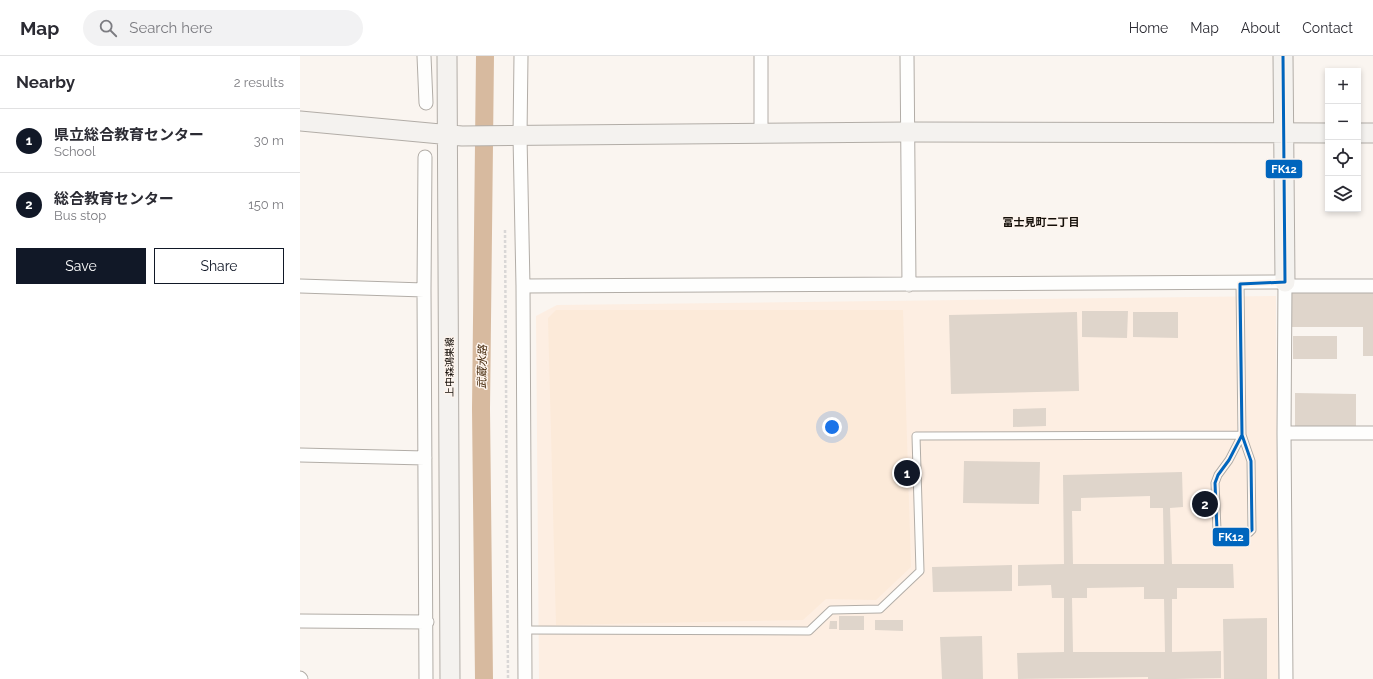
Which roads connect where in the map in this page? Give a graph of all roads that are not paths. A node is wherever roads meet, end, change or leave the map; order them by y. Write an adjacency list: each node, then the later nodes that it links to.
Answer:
1 (424, 56): 7 (street)
2 (447, 56): 15 (street, 上中森鴻巣線)
3 (521, 56): 16 (street)
4 (761, 56): 10 (street)
5 (907, 56): 9 (street)
6 (1283, 56): 11 (street)
7 (426, 103)
8 (300, 121): 15 (street)
9 (908, 132): 10 (street); 11 (street); 20 (street)
10 (761, 133): 16 (street)
11 (1283, 133): 12 (street); 18 (street)
12 (1325, 133)
13 (1361, 133): 14 (street)
14 (1373, 133)
15 (455, 135): 16 (street); 34 (street, 上中森鴻巣線)
16 (520, 136): 22 (street)
17 (425, 157): 24 (street)
18 (1284, 282): 19 (street); 23 (street); 25 (street)
19 (1240, 284): 20 (street); 27 (lane)
20 (909, 285): 22 (street)
21 (300, 286): 24 (street)
22 (523, 286): 32 (street)
23 (1373, 286)
24 (424, 290): 29 (street)
25 (1284, 433): 26 (street); 36 (street)
26 (1373, 433)
27 (1242, 435): 27 (lane); 32 (lane)
28 (300, 456): 29 (street)
29 (425, 458): 31 (street)
30 (300, 621): 31 (street)
31 (426, 622): 33 (street)
32 (524, 630): 35 (street)
33 (426, 679)
34 (450, 679)
35 (525, 679)
36 (1286, 679)

